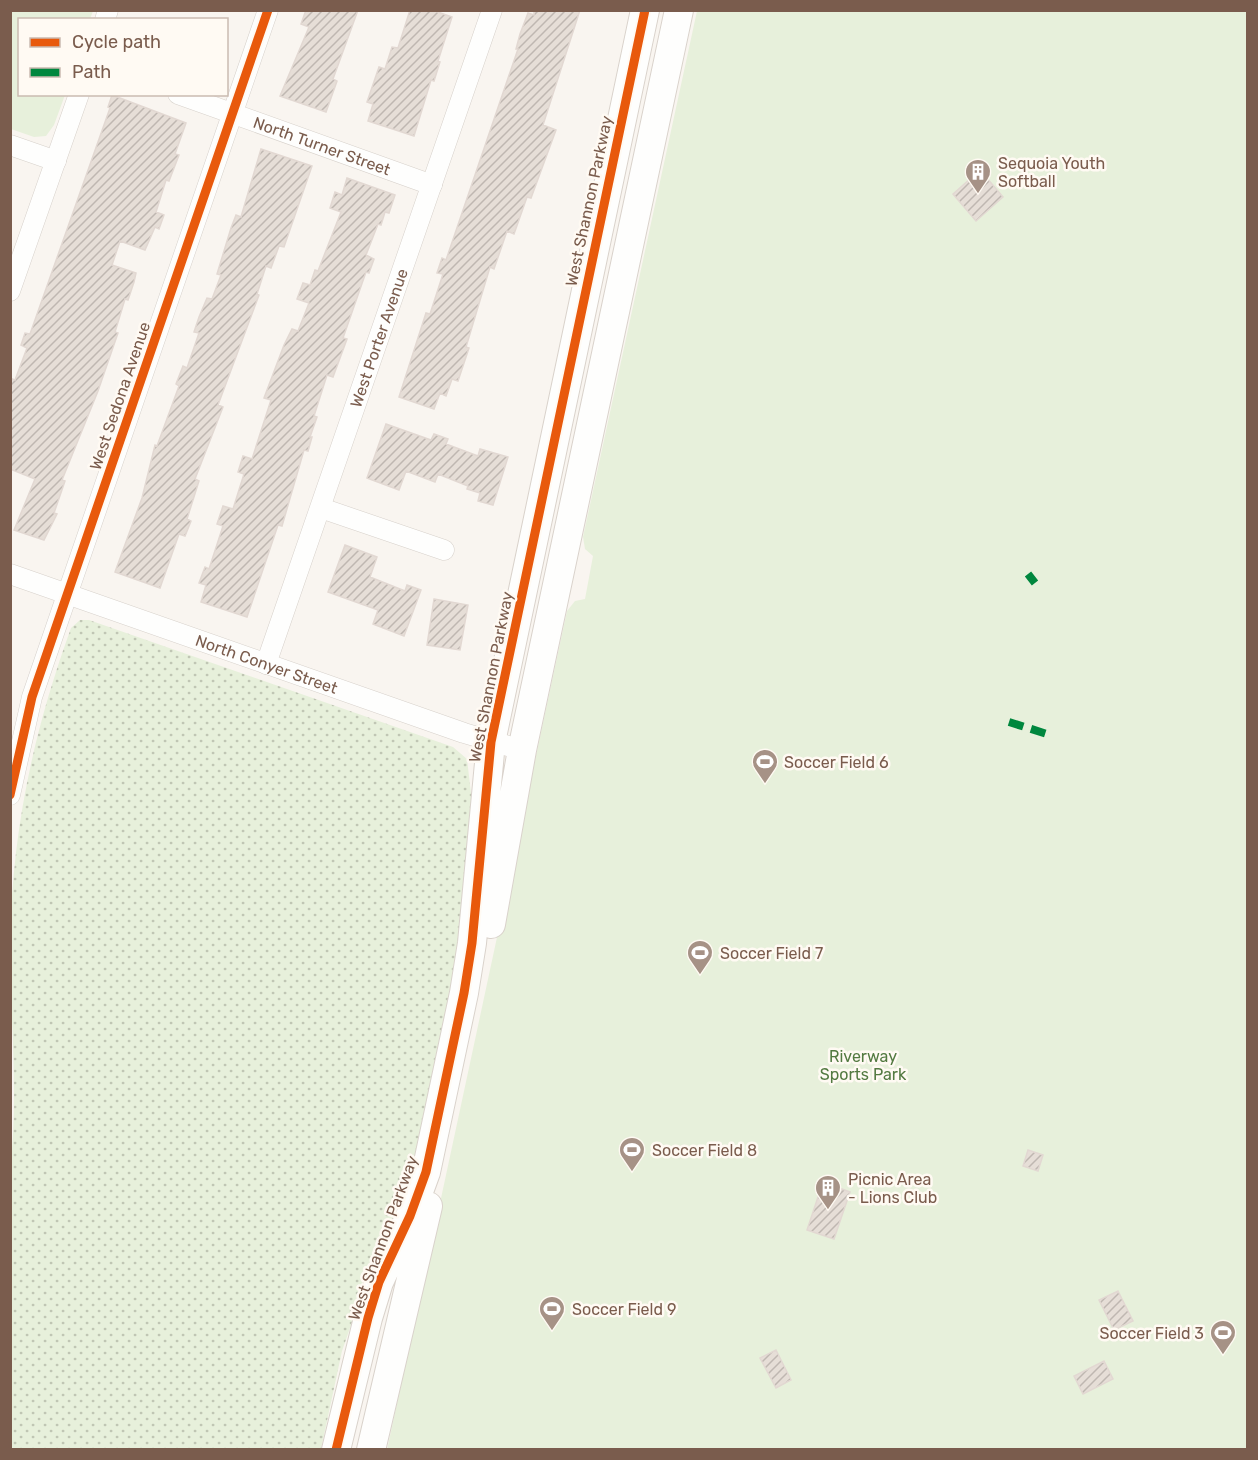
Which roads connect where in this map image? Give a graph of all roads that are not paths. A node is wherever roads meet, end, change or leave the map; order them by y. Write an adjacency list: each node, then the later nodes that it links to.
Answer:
1 (268, 10): 7 (street, West Sedona Avenue)
2 (492, 10): 10 (street, West Porter Avenue)
3 (645, 10): 12 (street, West Shannon Parkway)
4 (679, 10): 16 (street, West Shannon Parkway)
5 (78, 96): 9 (street)
6 (183, 96): 7 (street, North Turner Street)
7 (232, 114): 10 (street, North Turner Street); 17 (street, West Sedona Avenue)
8 (10, 146): 9 (street)
9 (56, 161): 11 (street)
10 (432, 185): 13 (street, West Porter Avenue)
11 (10, 291)
12 (566, 390): 16 (street); 19 (street, West Shannon Parkway)
13 (321, 508): 14 (street); 18 (street, West Porter Avenue)
14 (444, 550)
15 (10, 574): 17 (street, North Conyer Street)
16 (558, 582): 20 (street, West Shannon Parkway)
17 (67, 594): 18 (street, North Conyer Street); 21 (street, West Sedona Avenue)
18 (266, 664): 19 (street, North Conyer Street)
19 (491, 742): 20 (street, North Conyer Street); 22 (street, West Shannon Parkway)
20 (522, 750): 23 (street, West Shannon Parkway)
21 (10, 795)
22 (336, 1449)
23 (371, 1449)

